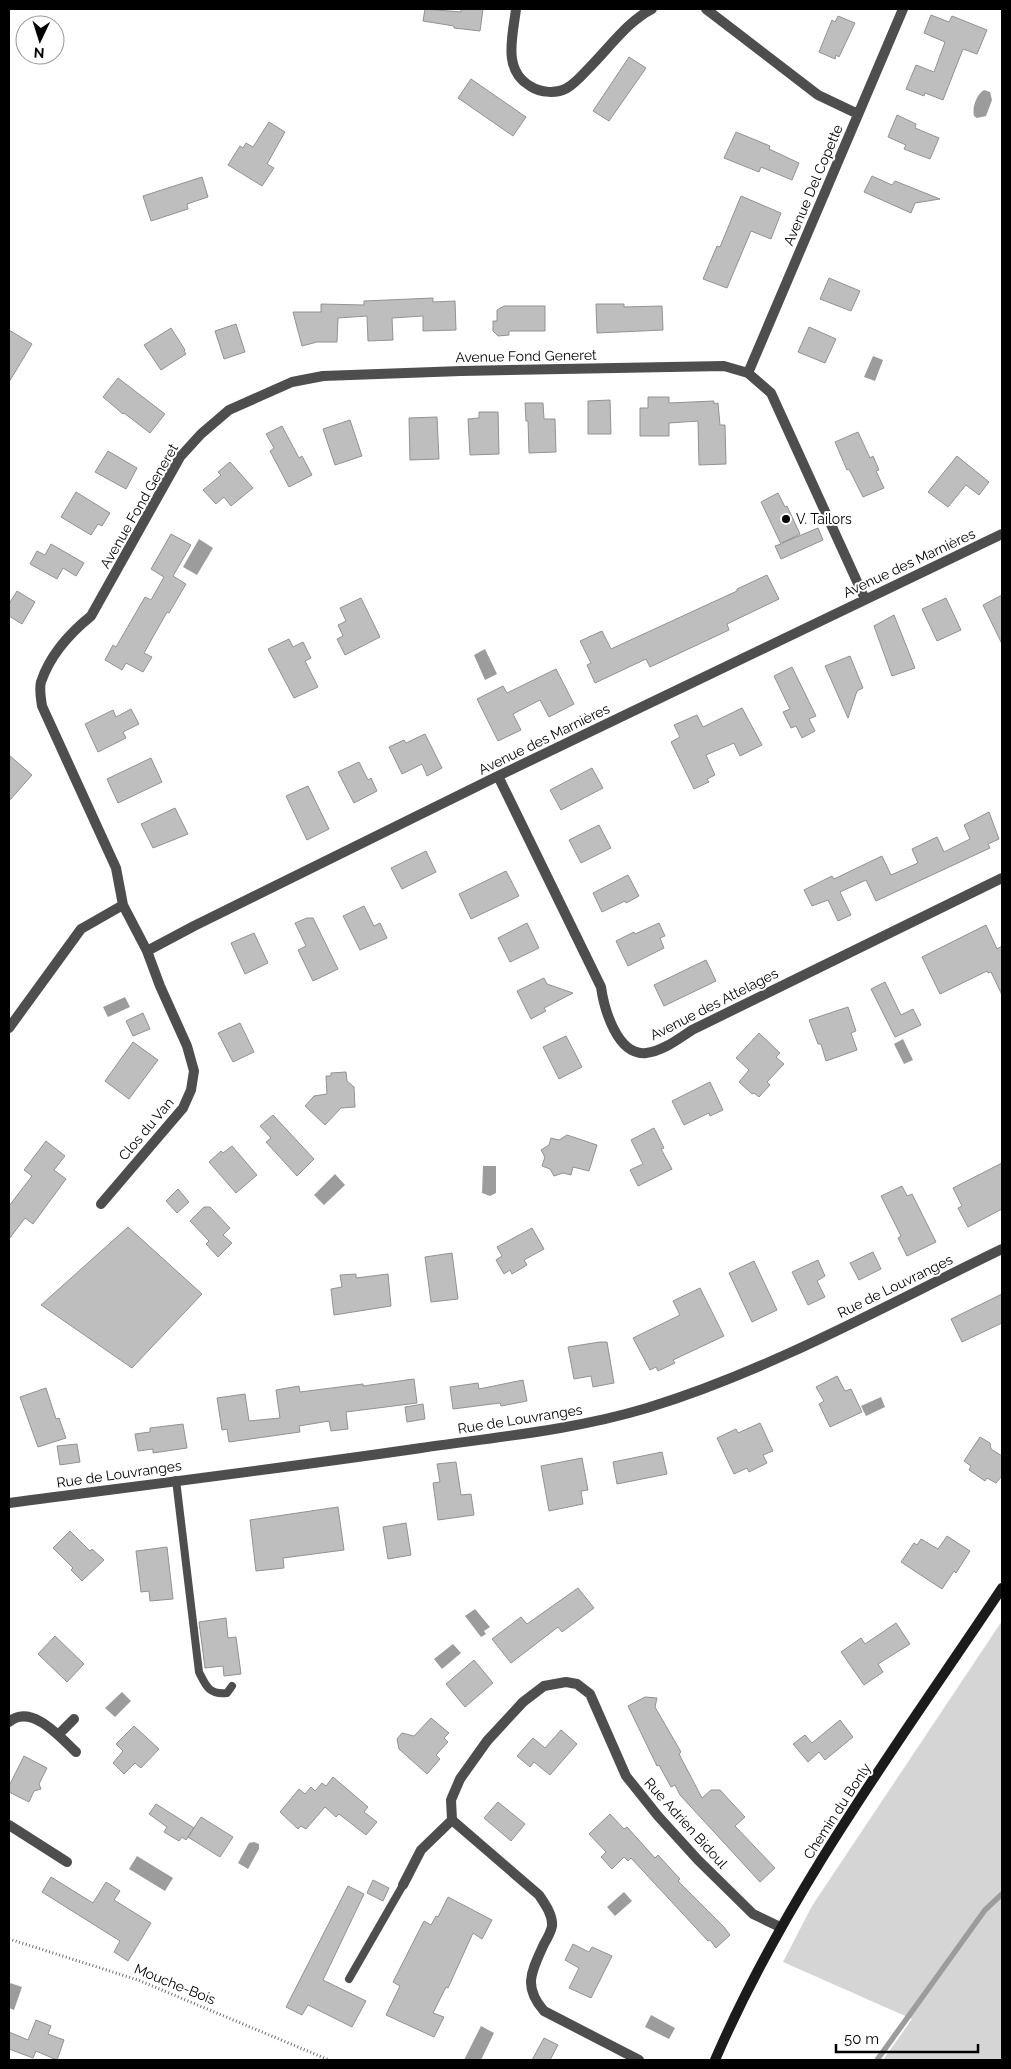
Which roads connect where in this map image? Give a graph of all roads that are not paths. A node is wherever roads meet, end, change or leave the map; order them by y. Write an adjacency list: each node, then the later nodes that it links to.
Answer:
1 (516, 9): 2 (street)
2 (652, 9)
3 (706, 9): 5 (street)
4 (902, 9): 5 (street, Avenue Del Copette)
5 (858, 114): 6 (street, Avenue Del Copette)
6 (748, 373): 8 (street, Avenue Fond Generet); 11 (street, Avenue Fond Generet)
7 (1002, 534): 8 (street, Avenue des Marnières)
8 (865, 599): 9 (street, Avenue des Marnières)
9 (498, 776): 10 (street, Avenue des Attelages); 12 (street, Avenue des Marnières)
10 (1002, 878)
11 (123, 905): 12 (street); 13 (street)
12 (147, 952): 14 (street, Clos du Van)
13 (9, 1028)
14 (101, 1204)
15 (1002, 1249): 16 (street, Rue de Louvranges)
16 (176, 1480): 17 (street, Rue de Louvranges); 19 (lane)
17 (9, 1502)
18 (1002, 1588): 28 (street, Chemin du Bonly)
19 (232, 1686)
20 (74, 1718): 22 (street)
21 (9, 1722): 22 (street)
22 (58, 1736): 23 (street)
23 (76, 1752)
24 (452, 1820): 27 (street); 28 (street, Rue Adrien Bidoul); 30 (street)
25 (9, 1825): 26 (street)
26 (67, 1862)
27 (403, 1885): 29 (lane)
28 (780, 1927): 31 (street, Chemin du Bonly)
29 (348, 1980)
30 (639, 2060)
31 (715, 2060)

